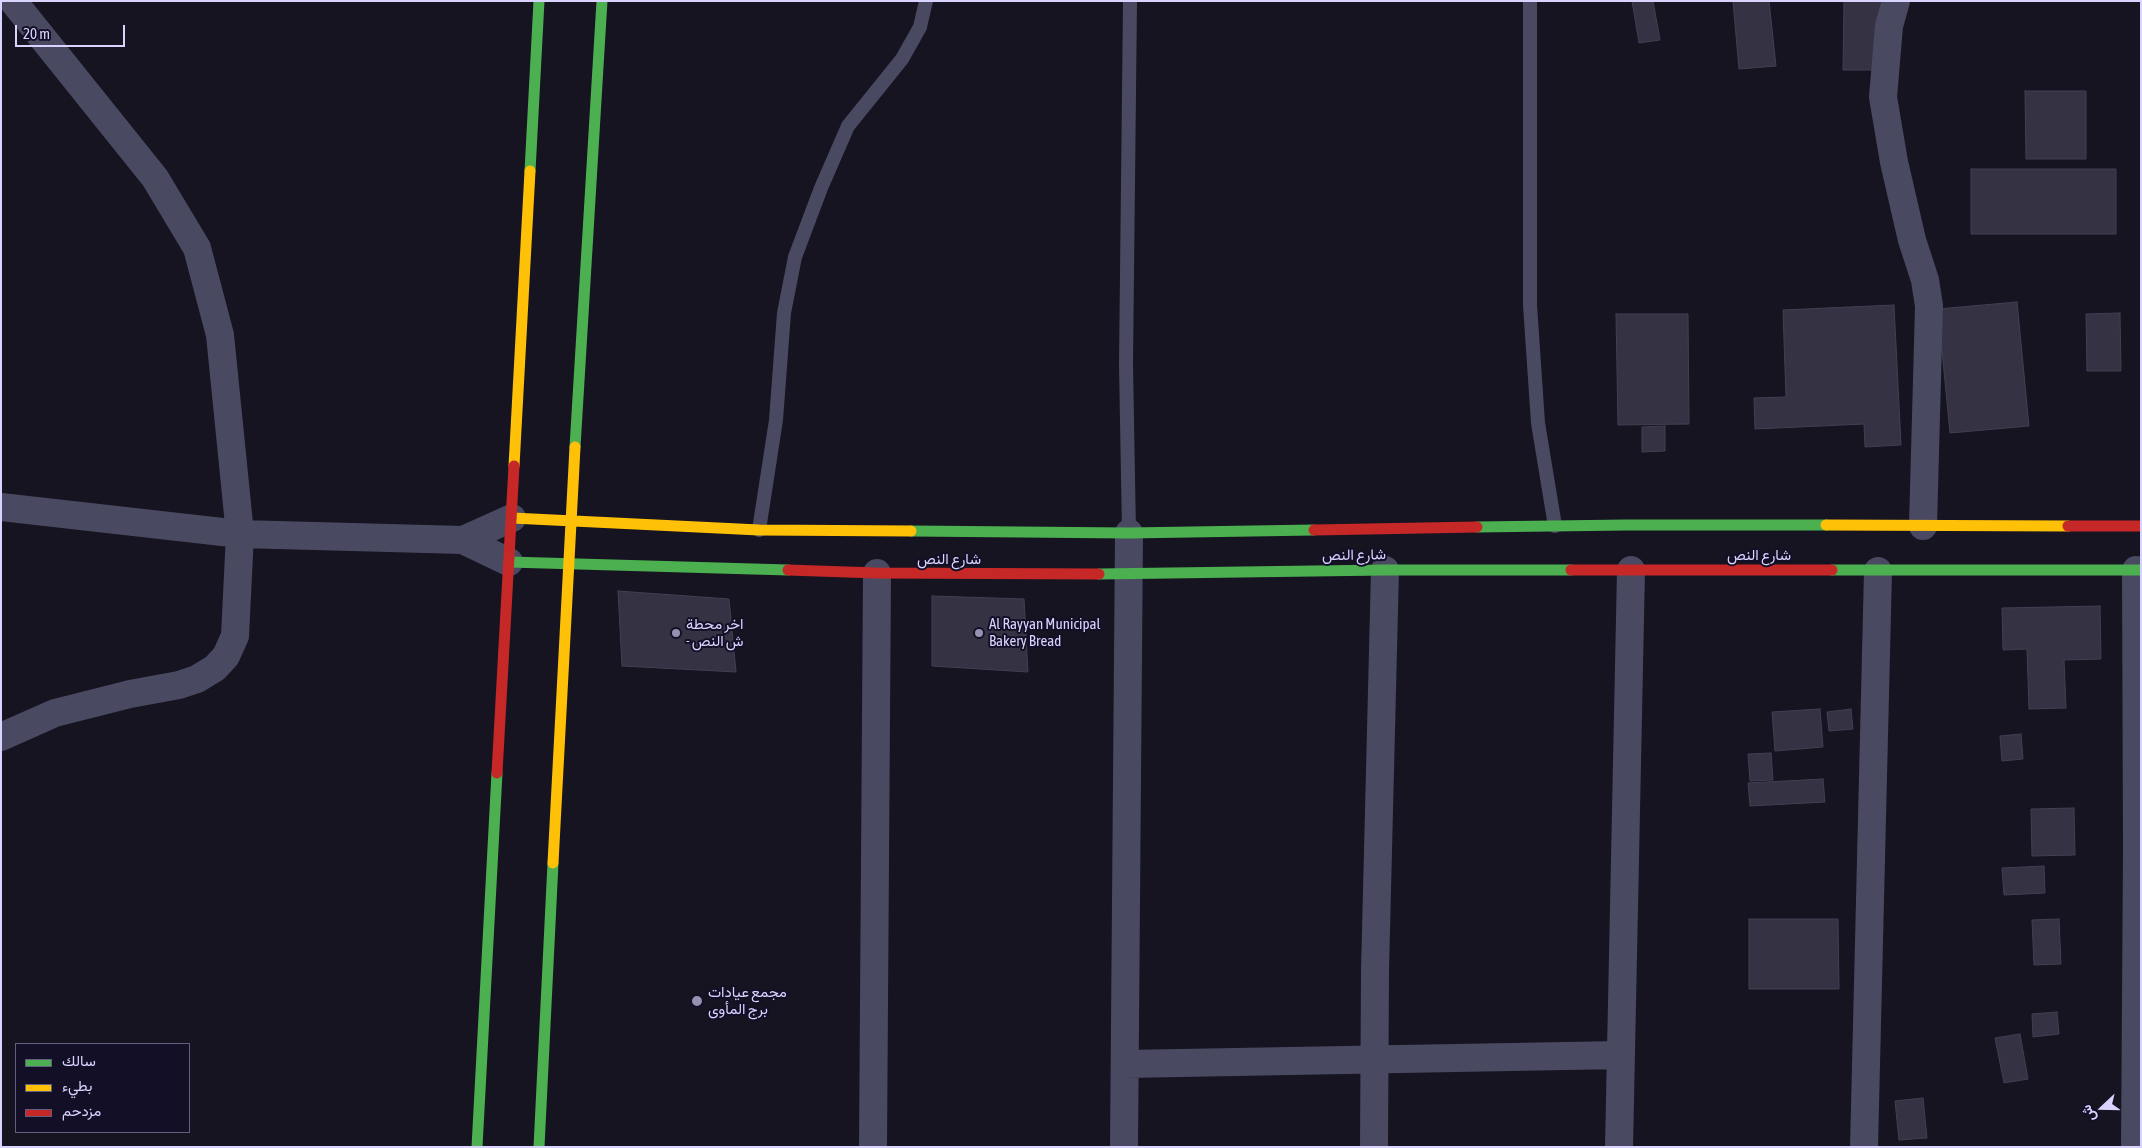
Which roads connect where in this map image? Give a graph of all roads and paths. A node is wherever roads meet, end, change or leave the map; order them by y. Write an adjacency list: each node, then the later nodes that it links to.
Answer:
1 (13, 1): 16 (street)
2 (539, 1): 9 (main road)
3 (602, 1): 10 (main road)
4 (926, 1): 14 (lane)
5 (1130, 1): 15 (lane)
6 (1530, 1): 11 (lane)
7 (1896, 1): 12 (street)
8 (1, 507): 16 (street)
9 (512, 518): 10 (main road, شارع النص); 17 (street); 18 (main road)
10 (572, 520): 14 (main road, شارع النص); 19 (main road)
11 (1555, 526): 12 (main road, شارع النص); 15 (main road, شارع النص)
12 (1923, 526): 13 (main road, شارع النص)
13 (2141, 526)
14 (759, 530): 15 (main road, شارع النص)
15 (1129, 533): 25 (street)
16 (240, 534): 17 (street); 26 (street)
17 (462, 540): 18 (street)
18 (509, 562): 19 (main road, شارع النص); 31 (main road)
19 (568, 565): 24 (main road, شارع النص); 32 (main road)
20 (1385, 570): 21 (main road, شارع النص); 25 (main road, شارع النص); 29 (street)
21 (1631, 570): 23 (main road, شارع النص); 28 (street)
22 (2138, 570): 23 (main road, شارع النص); 27 (street)
23 (1878, 571): 37 (street)
24 (877, 574): 25 (main road, شارع النص); 33 (street)
25 (1127, 574): 30 (street)
26 (1, 737)
27 (2139, 849): 38 (street)
28 (1621, 1055): 29 (street); 36 (street)
29 (1374, 1058): 30 (street); 35 (street)
30 (1125, 1064): 34 (street)
31 (477, 1147)
32 (539, 1147)
33 (873, 1147)
34 (1124, 1147)
35 (1374, 1147)
36 (1618, 1147)
37 (1864, 1147)
38 (2135, 1147)

